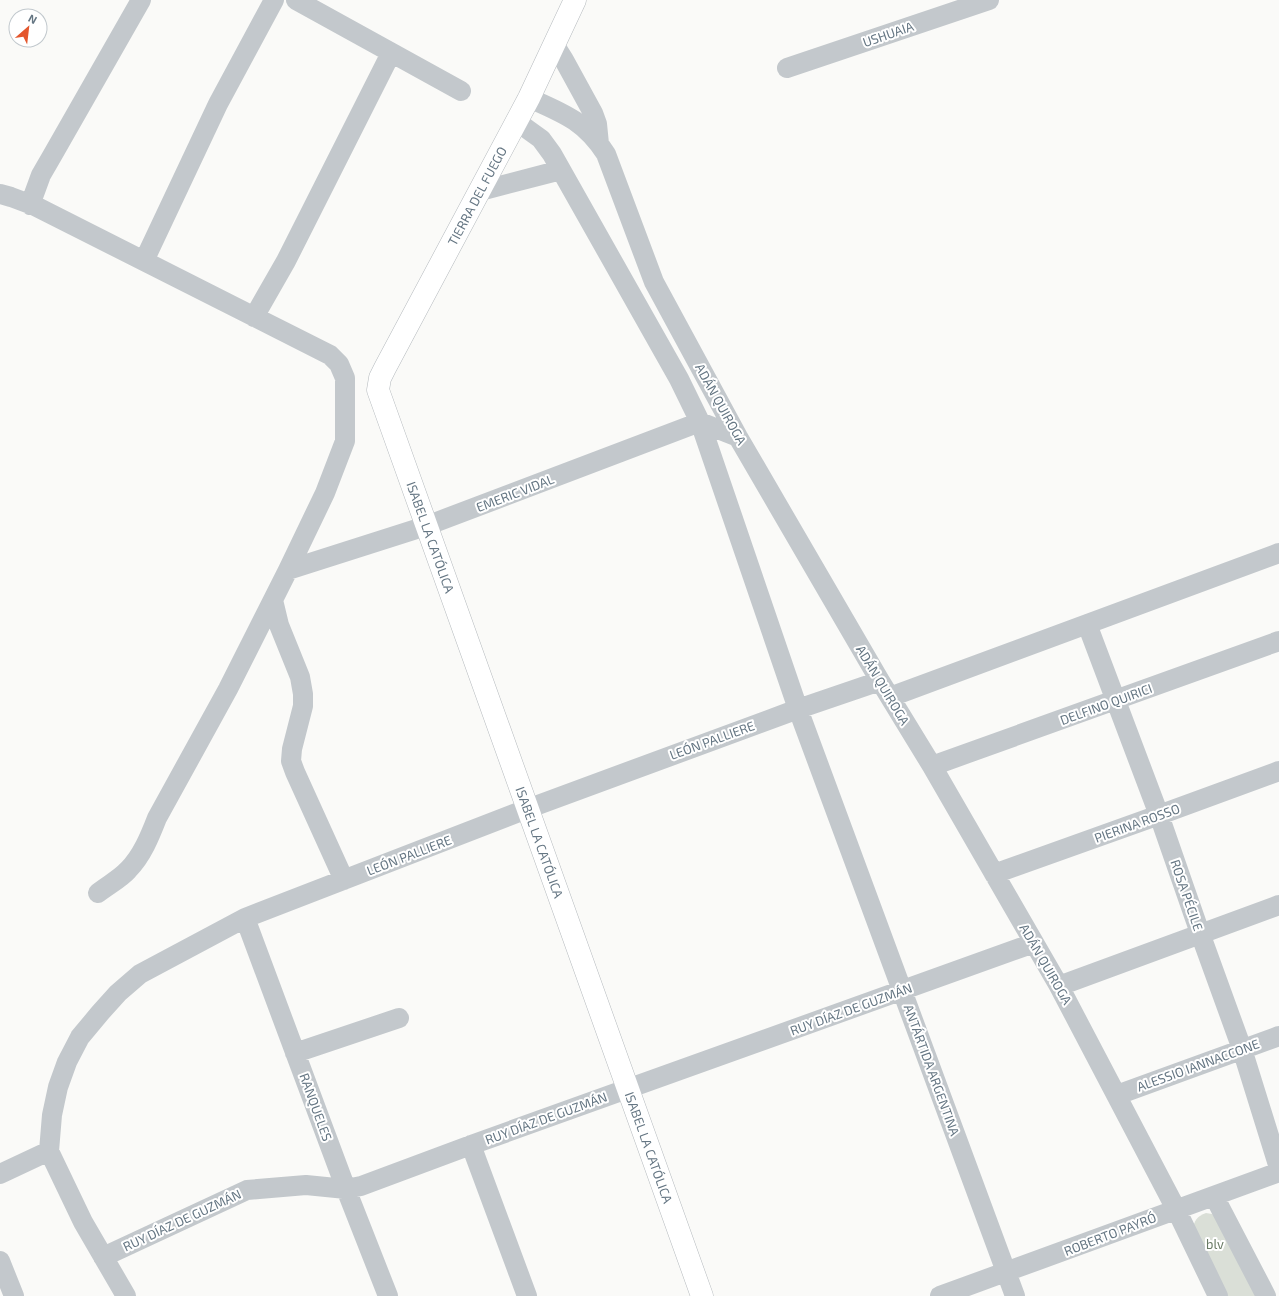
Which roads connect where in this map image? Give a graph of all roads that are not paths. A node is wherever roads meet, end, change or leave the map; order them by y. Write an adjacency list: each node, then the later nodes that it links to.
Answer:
1 (141, 0): 16 (street)
2 (274, 0): 17 (street)
3 (296, 0): 7 (street)
4 (574, 0): 6 (main road, TIERRA DEL FUEGO)
5 (989, 0): 8 (street, USHUAIA)
6 (554, 44): 10 (main road, TIERRA DEL FUEGO); 12 (street)
7 (392, 53): 9 (street); 18 (street)
8 (787, 68)
9 (461, 91)
10 (529, 98): 11 (main road, TIERRA DEL FUEGO); 12 (street, ADÁN QUIROGA)
11 (516, 121): 13 (street, ADÁN QUIROGA); 14 (main road, TIERRA DEL FUEGO)
12 (599, 144): 19 (street, ADÁN QUIROGA)
13 (561, 170): 14 (street); 20 (street, ADÁN QUIROGA)
14 (480, 191): 21 (main road, TIERRA DEL FUEGO)
15 (0, 194): 16 (street)
16 (30, 205): 17 (street)
17 (144, 261): 18 (street)
18 (254, 317): 26 (street)
19 (675, 320): 20 (street); 23 (street, ADÁN QUIROGA)
20 (656, 338): 22 (street, ADÁN QUIROGA)
21 (378, 390): 24 (main road, ISABEL LA CATÓLICA)
22 (700, 422): 23 (street); 24 (street, EMERIC VIDAL); 32 (street, ADÁN QUIROGA)
23 (738, 437): 30 (street, ADÁN QUIROGA)
24 (426, 526): 26 (street, EMERIC VIDAL); 35 (main road, ISABEL LA CATÓLICA)
25 (1279, 552): 28 (street, LEÓN PALLIERE)
26 (288, 570): 27 (street)
27 (273, 600): 38 (street); 39 (street)
28 (1087, 624): 30 (street, LEÓN PALLIERE); 31 (street, ROSA PÉCILE)
29 (1279, 641): 31 (street, DELFINO QUIRICI)
30 (885, 689): 32 (street, LEÓN PALLIERE); 33 (street, ADÁN QUIROGA)
31 (1116, 701): 33 (street, DELFINO QUIRICI); 36 (street, ROSA PÉCILE)
32 (798, 709): 35 (street, LEÓN PALLIERE); 45 (street, ANTÁRTIDA ARGENTINA)
33 (932, 766): 37 (street, ADÁN QUIROGA)
34 (1279, 771): 36 (street, PIERINA ROSSO)
35 (527, 809): 38 (street, LEÓN PALLIERE); 50 (main road, ISABEL LA CATÓLICA)
36 (1159, 815): 37 (street, PIERINA ROSSO); 42 (street, ROSA PÉCILE)
37 (994, 874): 43 (street, ADÁN QUIROGA)
38 (344, 880): 41 (street, LEÓN PALLIERE)
39 (98, 893)
40 (1279, 905): 42 (street)
41 (245, 918): 49 (street, RANQUELES); 53 (street, LEÓN PALLIERE)
42 (1200, 933): 44 (street); 48 (street, ROSA PÉCILE)
43 (1034, 943): 44 (street, ADÁN QUIROGA); 45 (street, RUY DÍAZ DE GUZMÁN)
44 (1059, 986): 51 (street, ADÁN QUIROGA)
45 (902, 990): 50 (street, RUY DÍAZ DE GUZMÁN); 62 (street, ANTÁRTIDA ARGENTINA)
46 (398, 1018): 49 (street)
47 (1279, 1036): 48 (street, ALESSIO IANNACCONE)
48 (1242, 1049): 51 (street, ALESSIO IANNACCONE); 54 (street, ROSA PÉCILE)
49 (295, 1053): 57 (street, RANQUELES)
50 (627, 1089): 52 (street, RUY DÍAZ DE GUZMÁN); 67 (main road, ISABEL LA CATÓLICA)
51 (1117, 1095): 59 (street, ADÁN QUIROGA)
52 (471, 1145): 57 (street, RUY DÍAZ DE GUZMÁN); 66 (street)
53 (49, 1151): 56 (street); 60 (street)
54 (1279, 1168)
55 (1279, 1172): 58 (street, ROBERTO PAYRÓ)
56 (0, 1174)
57 (346, 1189): 60 (street, RUY DÍAZ DE GUZMÁN); 65 (street, RANQUELES)
58 (1214, 1196): 59 (street, ROBERTO PAYRÓ); 71 (street)
59 (1176, 1209): 62 (street, ROBERTO PAYRÓ); 70 (street, ADÁN QUIROGA)
60 (103, 1257): 64 (street)
61 (0, 1261): 63 (street)
62 (1006, 1273): 68 (street, ROBERTO PAYRÓ); 69 (street, ANTÁRTIDA ARGENTINA)
63 (14, 1296)
64 (126, 1296)
65 (388, 1296)
66 (527, 1296)
67 (702, 1296)
68 (940, 1296)
69 (1015, 1296)
70 (1218, 1296)
71 (1266, 1296)

